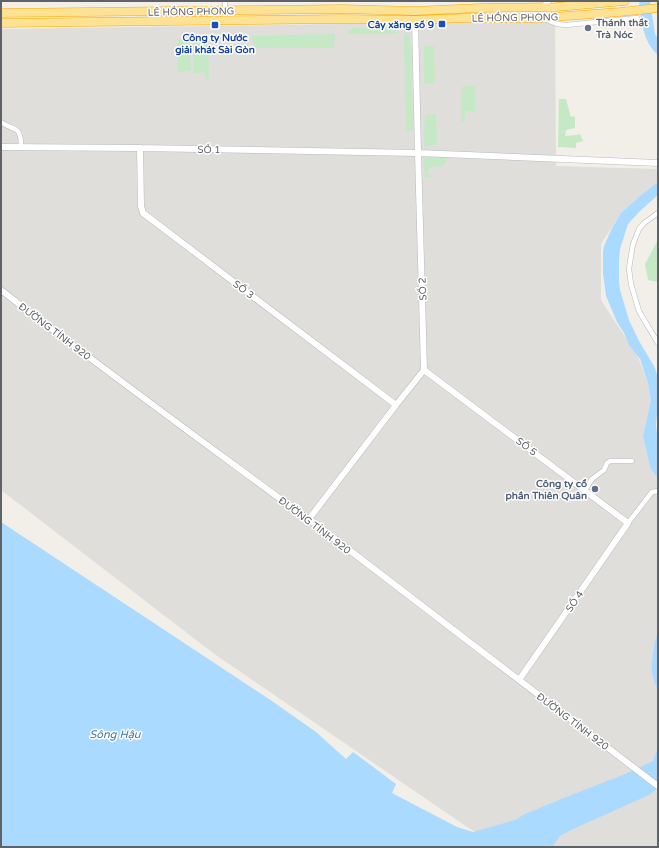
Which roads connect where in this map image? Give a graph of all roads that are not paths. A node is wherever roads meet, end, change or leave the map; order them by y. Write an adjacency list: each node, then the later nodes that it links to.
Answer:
1 (225, 1): 7 (street)
2 (549, 1): 5 (street)
3 (625, 1): 4 (highway, LÊ HỒNG PHONG)
4 (621, 2): 5 (highway, LÊ HỒNG PHONG)
5 (540, 7): 9 (highway, LÊ HỒNG PHONG)
6 (658, 8): 10 (highway, LÊ HỒNG PHONG)
7 (224, 10): 8 (highway, LÊ HỒNG PHONG); 9 (highway, LÊ HỒNG PHONG)
8 (1, 13)
9 (415, 15): 10 (highway, LÊ HỒNG PHONG); 12 (highway, LÊ HỒNG PHONG); 17 (street, SỐ 2)
10 (540, 18): 11 (street)
11 (637, 18)
12 (1, 23)
13 (1, 122): 15 (street)
14 (1, 147): 15 (street, SỐ 1)
15 (21, 147): 16 (street, SỐ 1)
16 (140, 148): 17 (street, SỐ 1); 23 (street, SỐ 3)
17 (418, 153): 18 (street, SỐ 1); 22 (street, SỐ 2)
18 (658, 163)
19 (658, 213): 21 (street)
20 (1, 290): 27 (street, ĐƯỜNG TỈNH 920)
21 (658, 343)
22 (424, 370): 23 (street); 25 (street, SỐ 5)
23 (396, 405): 27 (street)
24 (632, 461): 25 (street)
25 (585, 490): 28 (street, SỐ 5)
26 (658, 491): 28 (street)
27 (309, 519): 29 (street, ĐƯỜNG TỈNH 920)
28 (628, 523): 29 (street, SỐ 4)
29 (519, 680): 30 (street, ĐƯỜNG TỈNH 920)
30 (658, 786)

